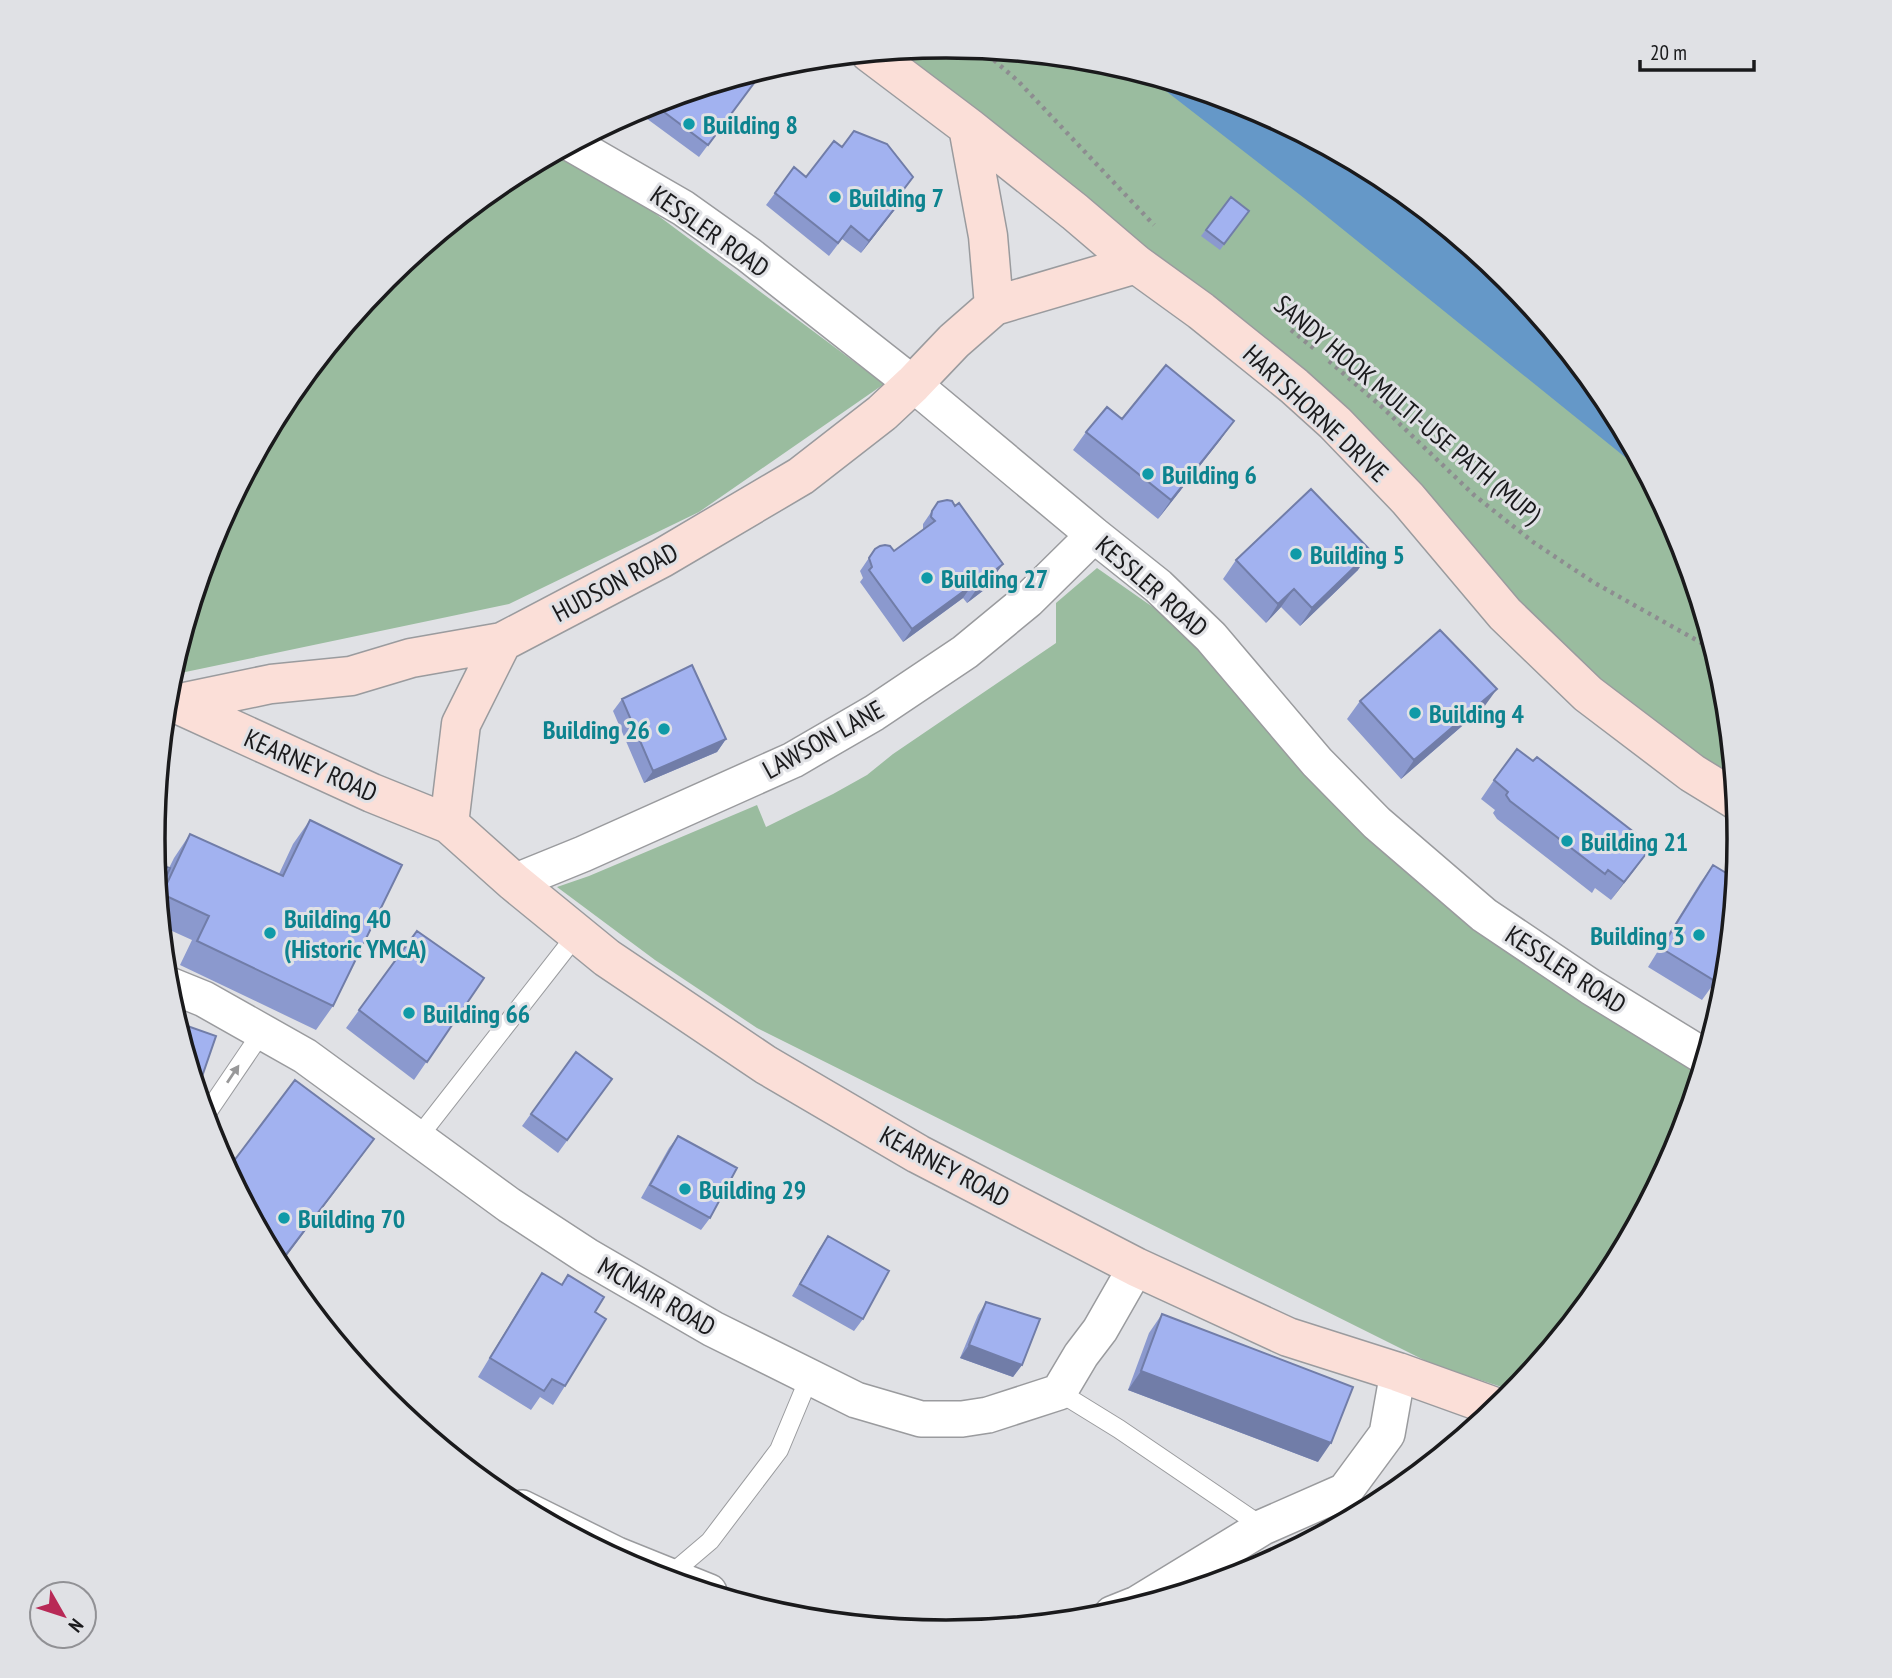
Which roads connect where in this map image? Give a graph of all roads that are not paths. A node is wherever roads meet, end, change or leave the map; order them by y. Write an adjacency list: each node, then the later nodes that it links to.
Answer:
1 (880, 60): 2 (street, HARTSHORNE DRIVE)
2 (968, 127): 4 (street, HARTSHORNE DRIVE); 5 (street)
3 (580, 149): 6 (street, KESSLER ROAD)
4 (1136, 264): 5 (street, HUDSON ROAD); 11 (street, HARTSHORNE DRIVE)
5 (994, 306): 6 (street, HUDSON ROAD)
6 (913, 384): 7 (street, KESSLER ROAD); 8 (street, HUDSON ROAD)
7 (1094, 535): 13 (street, LAWSON LANE); 17 (street, KESSLER ROAD)
8 (502, 642): 9 (street, HUDSON ROAD); 12 (street)
9 (177, 704)
10 (176, 707): 12 (street, KEARNEY ROAD)
11 (1726, 794)
12 (449, 824): 13 (street, KEARNEY ROAD)
13 (514, 882): 14 (street, KEARNEY ROAD)
14 (577, 934): 19 (lane); 20 (street, KEARNEY ROAD)
15 (180, 989): 16 (street, MCNAIR ROAD)
16 (262, 1032): 18 (lane, one-way to 16); 19 (street, MCNAIR ROAD)
17 (1698, 1052)
18 (212, 1106)
19 (417, 1139): 22 (street, MCNAIR ROAD)
20 (1136, 1267): 21 (street, KEARNEY ROAD); 23 (street)
21 (1398, 1372): 24 (street, KEARNEY ROAD); 25 (street)
22 (809, 1378): 23 (street, MCNAIR ROAD); 27 (lane)
23 (1059, 1392): 26 (lane)
24 (1485, 1403)
25 (1353, 1502): 26 (street)
26 (1264, 1527): 28 (street)
27 (676, 1572)
28 (1159, 1591)

